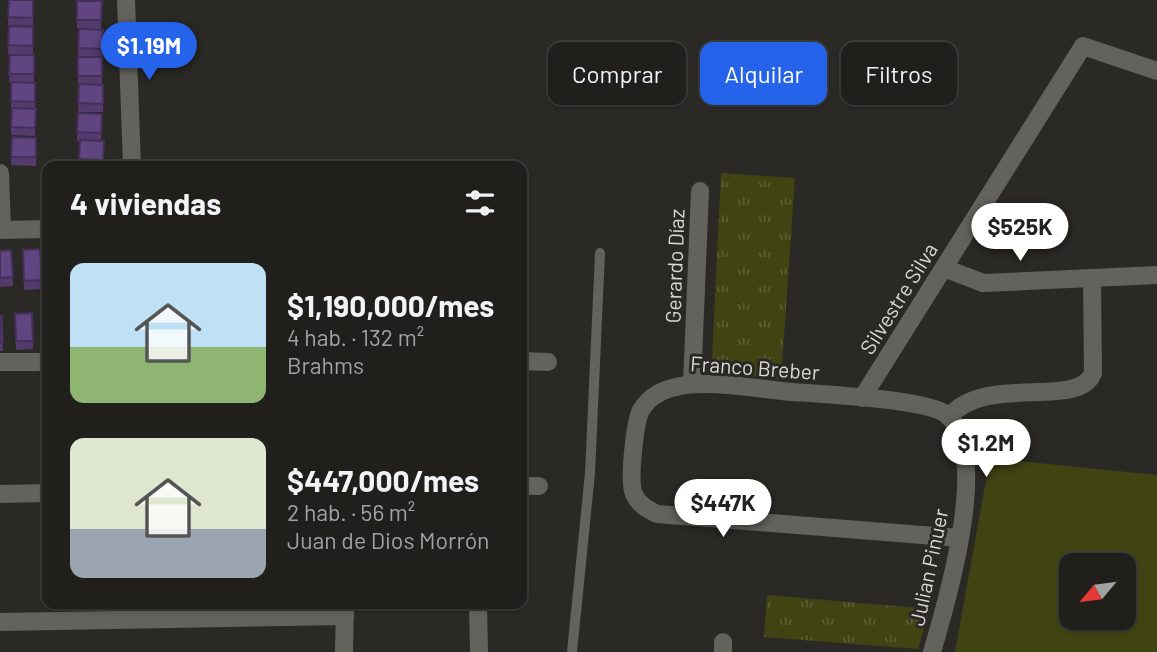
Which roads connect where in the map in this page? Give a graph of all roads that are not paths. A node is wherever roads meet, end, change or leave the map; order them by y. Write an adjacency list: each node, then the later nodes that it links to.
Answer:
1 (126, 0): 3 (street)
2 (1157, 71): 9 (street, Silvestre Silva)
3 (132, 161)
4 (0, 173): 7 (street)
5 (700, 191): 16 (street, Gerardo Díaz)
6 (42, 229): 7 (street)
7 (1, 230)
8 (600, 253): 27 (lane)
9 (944, 268): 11 (street); 17 (street, Silvestre Silva)
10 (1157, 275): 11 (street)
11 (1092, 280): 18 (street)
12 (527, 361): 15 (street)
13 (0, 362): 14 (street)
14 (42, 362)
15 (548, 362)
16 (692, 384): 17 (street, Franco Breber); 21 (street, Franco Breber)
17 (862, 397): 18 (street)
18 (949, 417): 21 (street, Julian Pinuer)
19 (42, 493): 20 (street)
20 (0, 494)
21 (960, 538): 28 (street, Julian Pinuer)
22 (478, 609): 26 (street)
23 (345, 610): 24 (street); 25 (street)
24 (0, 622)
25 (344, 652)
26 (479, 652)
27 (572, 652)
28 (932, 652)

